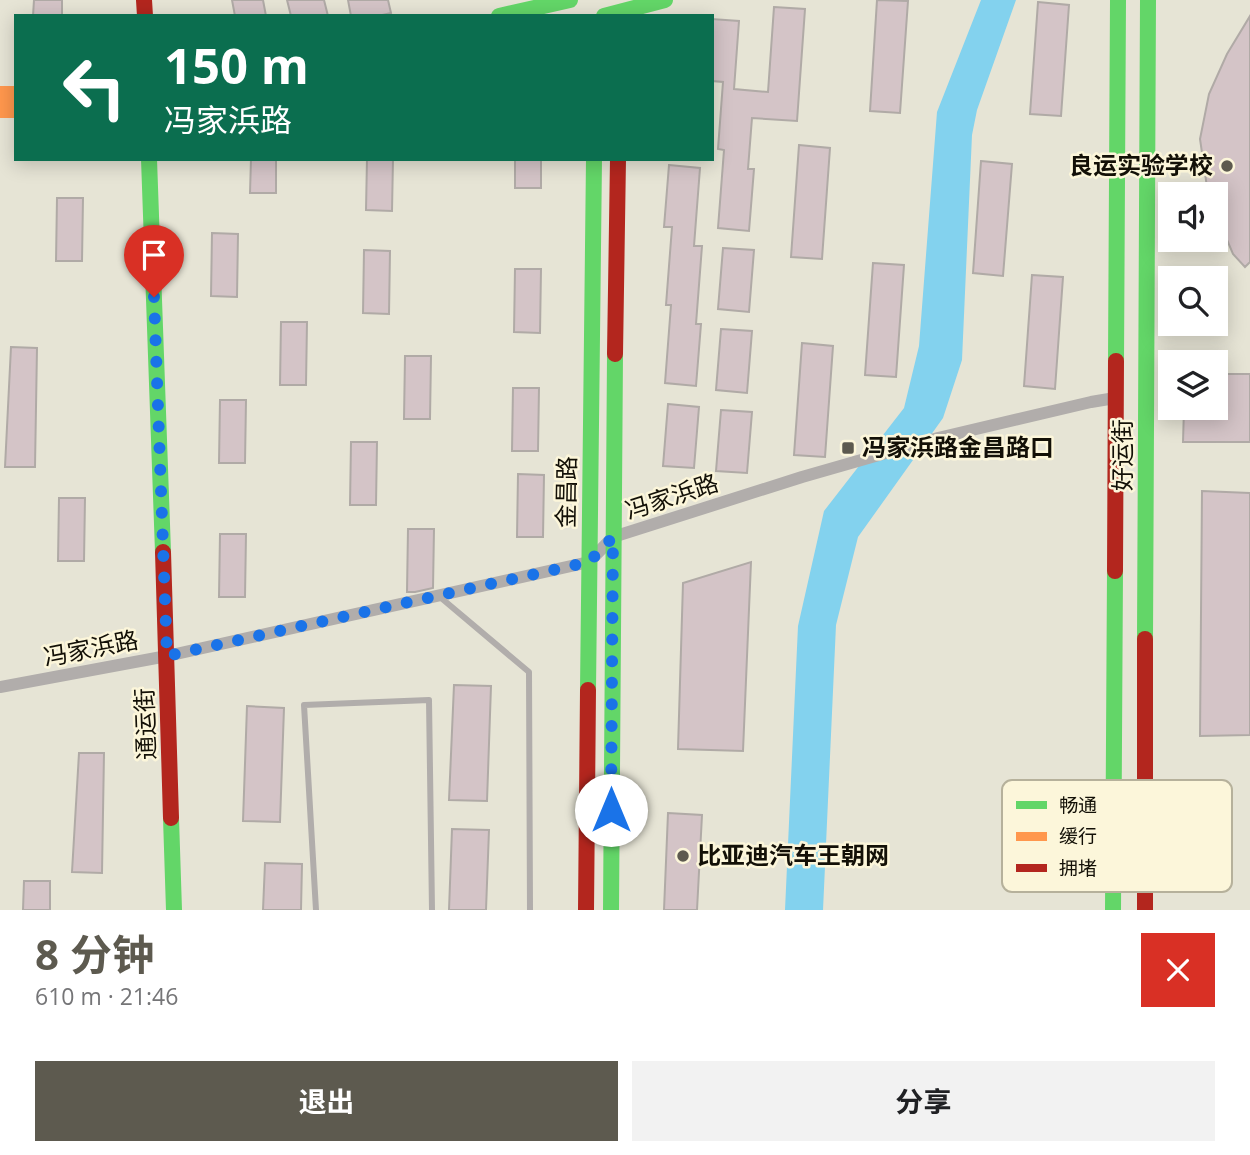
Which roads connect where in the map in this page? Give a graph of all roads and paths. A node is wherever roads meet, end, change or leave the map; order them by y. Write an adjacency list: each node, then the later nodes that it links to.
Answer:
1 (570, 0): 6 (street)
2 (665, 0): 5 (street)
3 (1118, 0): 10 (street, 好运街)
4 (1148, 0): 17 (street, 好运街)
5 (621, 9)
6 (508, 14)
7 (149, 161): 14 (street, 通运街)
8 (594, 161): 12 (street, 金昌路)
9 (618, 161): 11 (street, 金昌路)
10 (1115, 398): 11 (street, 冯家浜路); 16 (street, 好运街)
11 (613, 537): 12 (street, 冯家浜路); 25 (street, 金昌路)
12 (589, 562): 13 (street, 冯家浜路); 24 (street, 金昌路)
13 (439, 596): 14 (street, 冯家浜路); 23 (lane)
14 (167, 656): 15 (street, 冯家浜路); 20 (street, 通运街)
15 (0, 687)
16 (1114, 780)
17 (1144, 780)
18 (1113, 892): 26 (street, 好运街)
19 (1145, 892): 27 (street, 好运街)
20 (174, 910)
21 (316, 910): 22 (lane)
22 (432, 910)
23 (530, 910)
24 (586, 910)
25 (611, 910)
26 (1113, 910)
27 (1145, 910)

